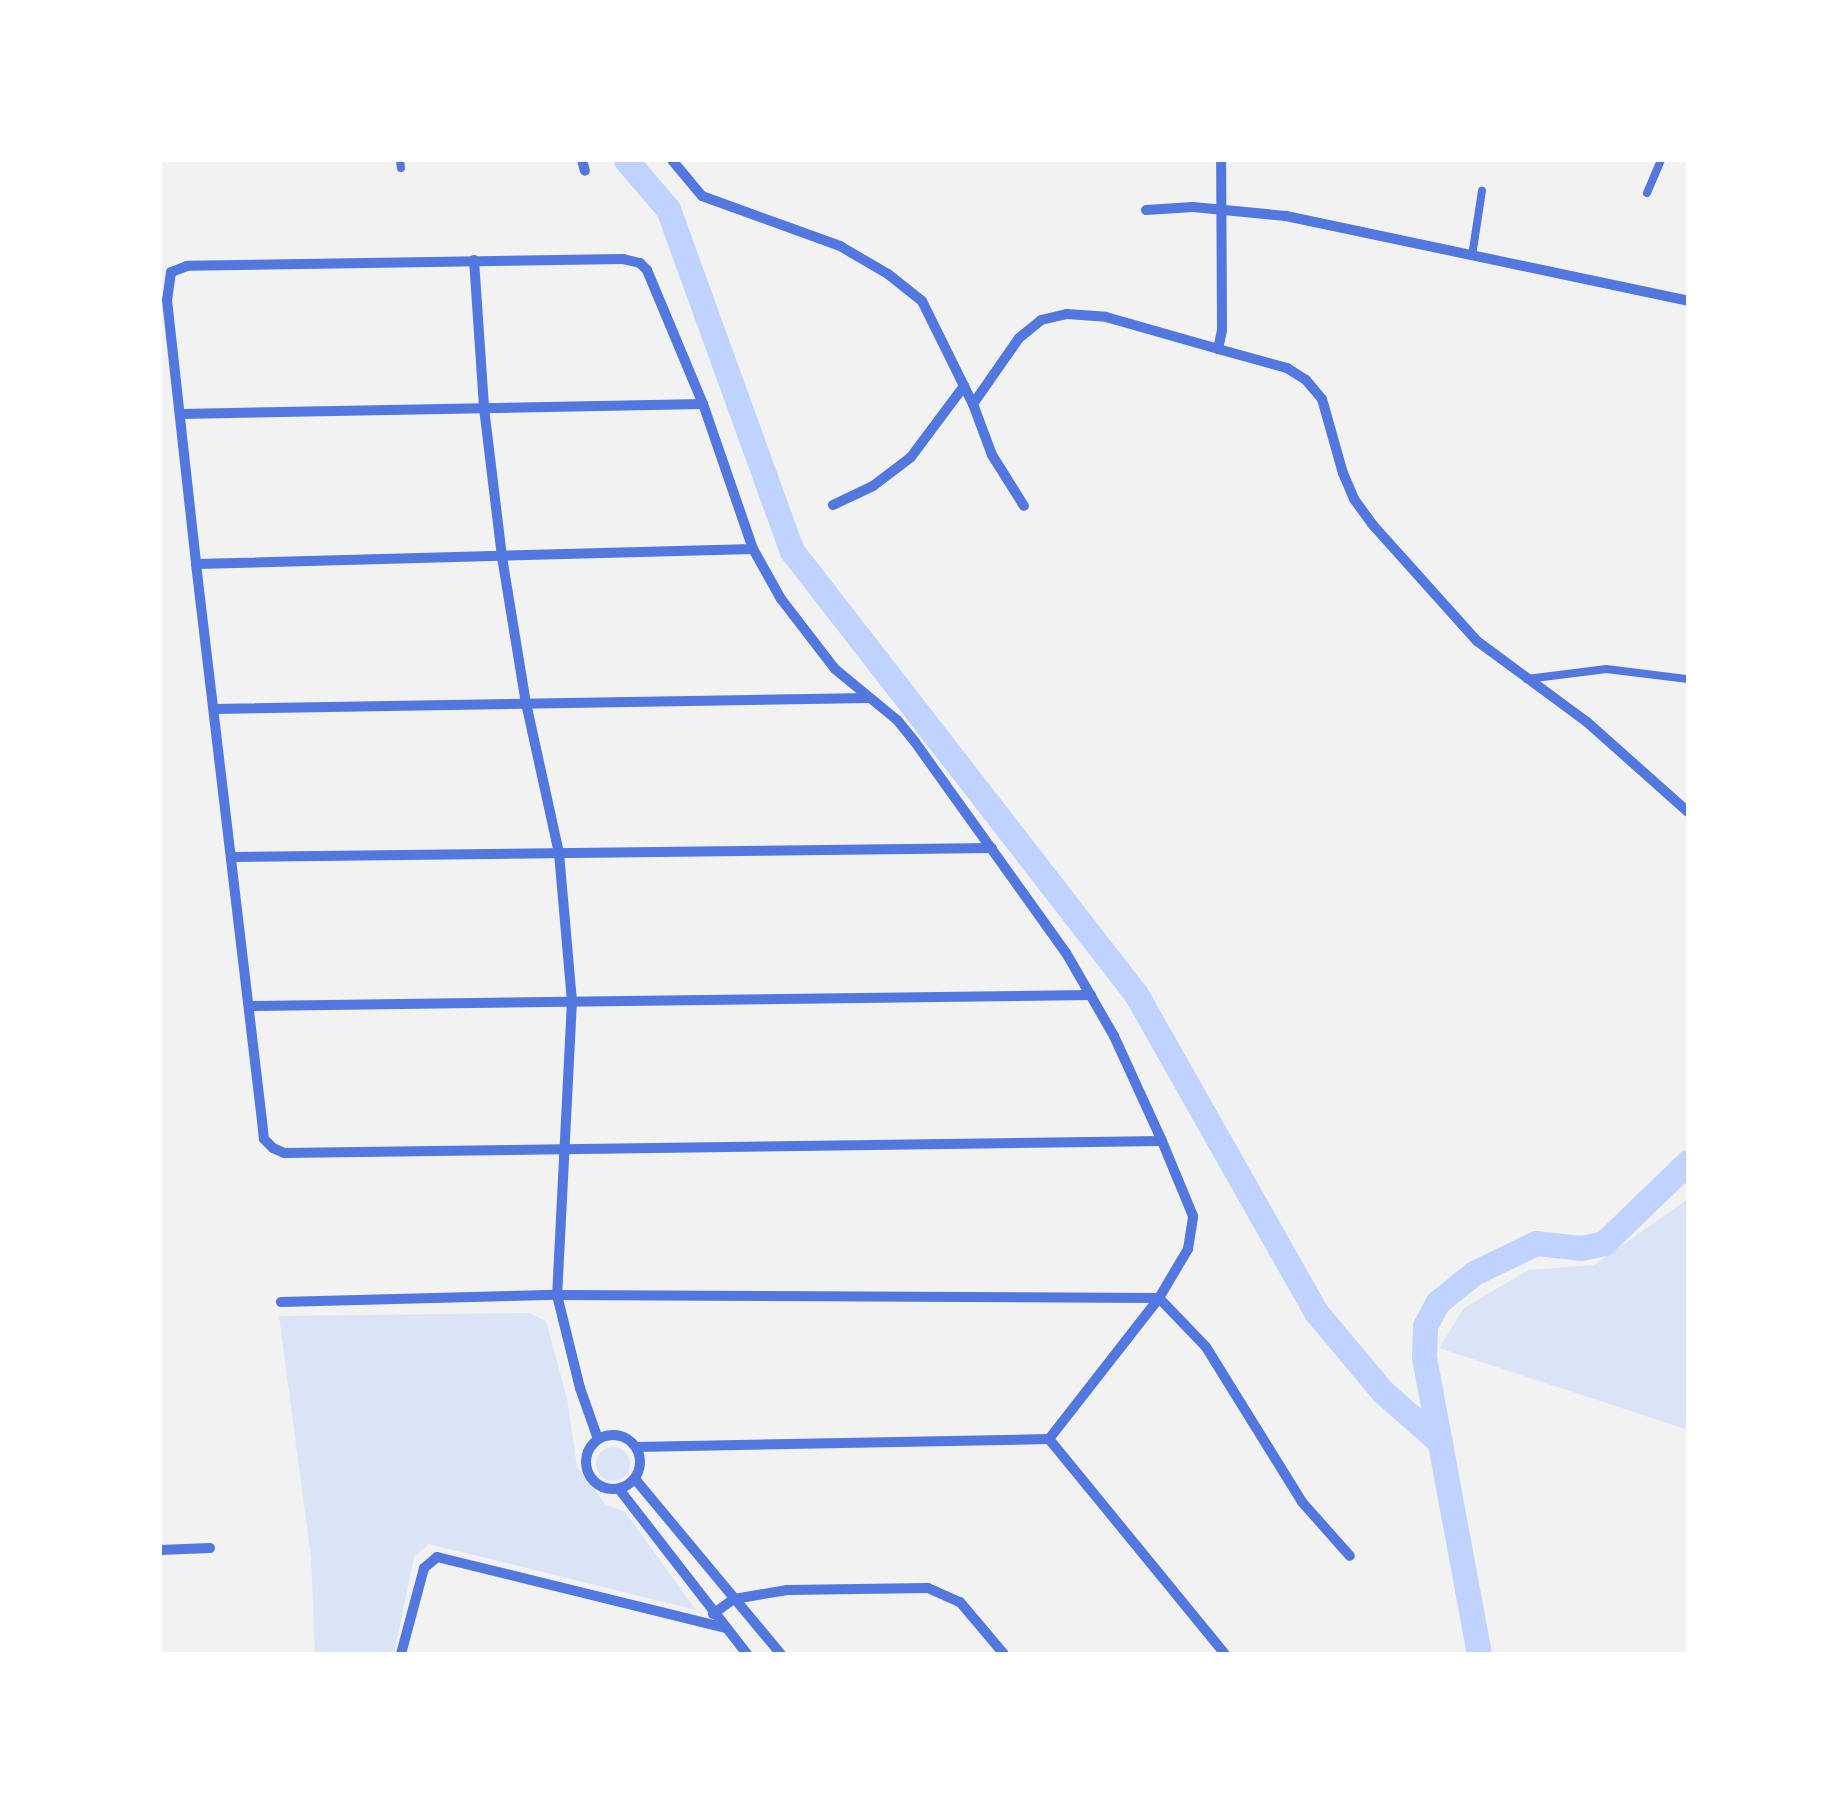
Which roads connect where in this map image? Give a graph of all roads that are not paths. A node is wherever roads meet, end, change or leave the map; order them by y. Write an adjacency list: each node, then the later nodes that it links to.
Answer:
1 (672, 160): 12 (street)
2 (1222, 160): 6 (street)
3 (1662, 160): 5 (lane)
4 (1482, 191): 8 (lane)
5 (1647, 193)
6 (1222, 209): 7 (street); 8 (street); 11 (street)
7 (1146, 210)
8 (1472, 256): 10 (street)
9 (474, 260): 13 (street); 15 (street); 16 (street)
10 (1688, 301)
11 (1218, 349): 14 (street); 22 (street)
12 (964, 386): 14 (street); 17 (street)
13 (703, 404): 15 (street); 19 (street)
14 (973, 404): 18 (street)
15 (484, 408): 16 (street); 20 (street)
16 (180, 414): 21 (street)
17 (833, 506)
18 (1024, 506)
19 (753, 549): 20 (street); 24 (street)
20 (502, 557): 21 (street); 25 (street)
21 (196, 564): 26 (street)
22 (1526, 679): 23 (lane); 27 (street)
23 (1688, 679)
24 (870, 698): 25 (street); 28 (street)
25 (526, 704): 26 (street); 29 (street)
26 (215, 708): 30 (street)
27 (1688, 812)
28 (992, 848): 29 (street); 31 (street)
29 (558, 853): 30 (street); 32 (street)
30 (232, 856): 33 (street)
31 (1091, 995): 32 (street); 34 (street)
32 (572, 1001): 33 (street); 35 (street)
33 (249, 1006): 35 (street)
34 (1162, 1141): 35 (street); 37 (street)
35 (566, 1147): 36 (street)
36 (557, 1295): 37 (street); 38 (street); 39 (street)
37 (1159, 1298): 40 (street); 46 (street)
38 (282, 1302)
39 (598, 1439): 41 (street); 43 (street)
40 (1049, 1440): 41 (street); 54 (street)
41 (636, 1447): 42 (street)
42 (635, 1478): 43 (street); 47 (street)
43 (619, 1489): 48 (street)
44 (210, 1548): 45 (street)
45 (160, 1550)
46 (1350, 1556)
47 (734, 1599): 48 (street); 52 (street); 53 (street)
48 (713, 1614): 49 (street)
49 (725, 1628): 50 (street); 51 (street)
50 (401, 1654)
51 (746, 1654)
52 (781, 1654)
53 (1004, 1654)
54 (1225, 1654)

